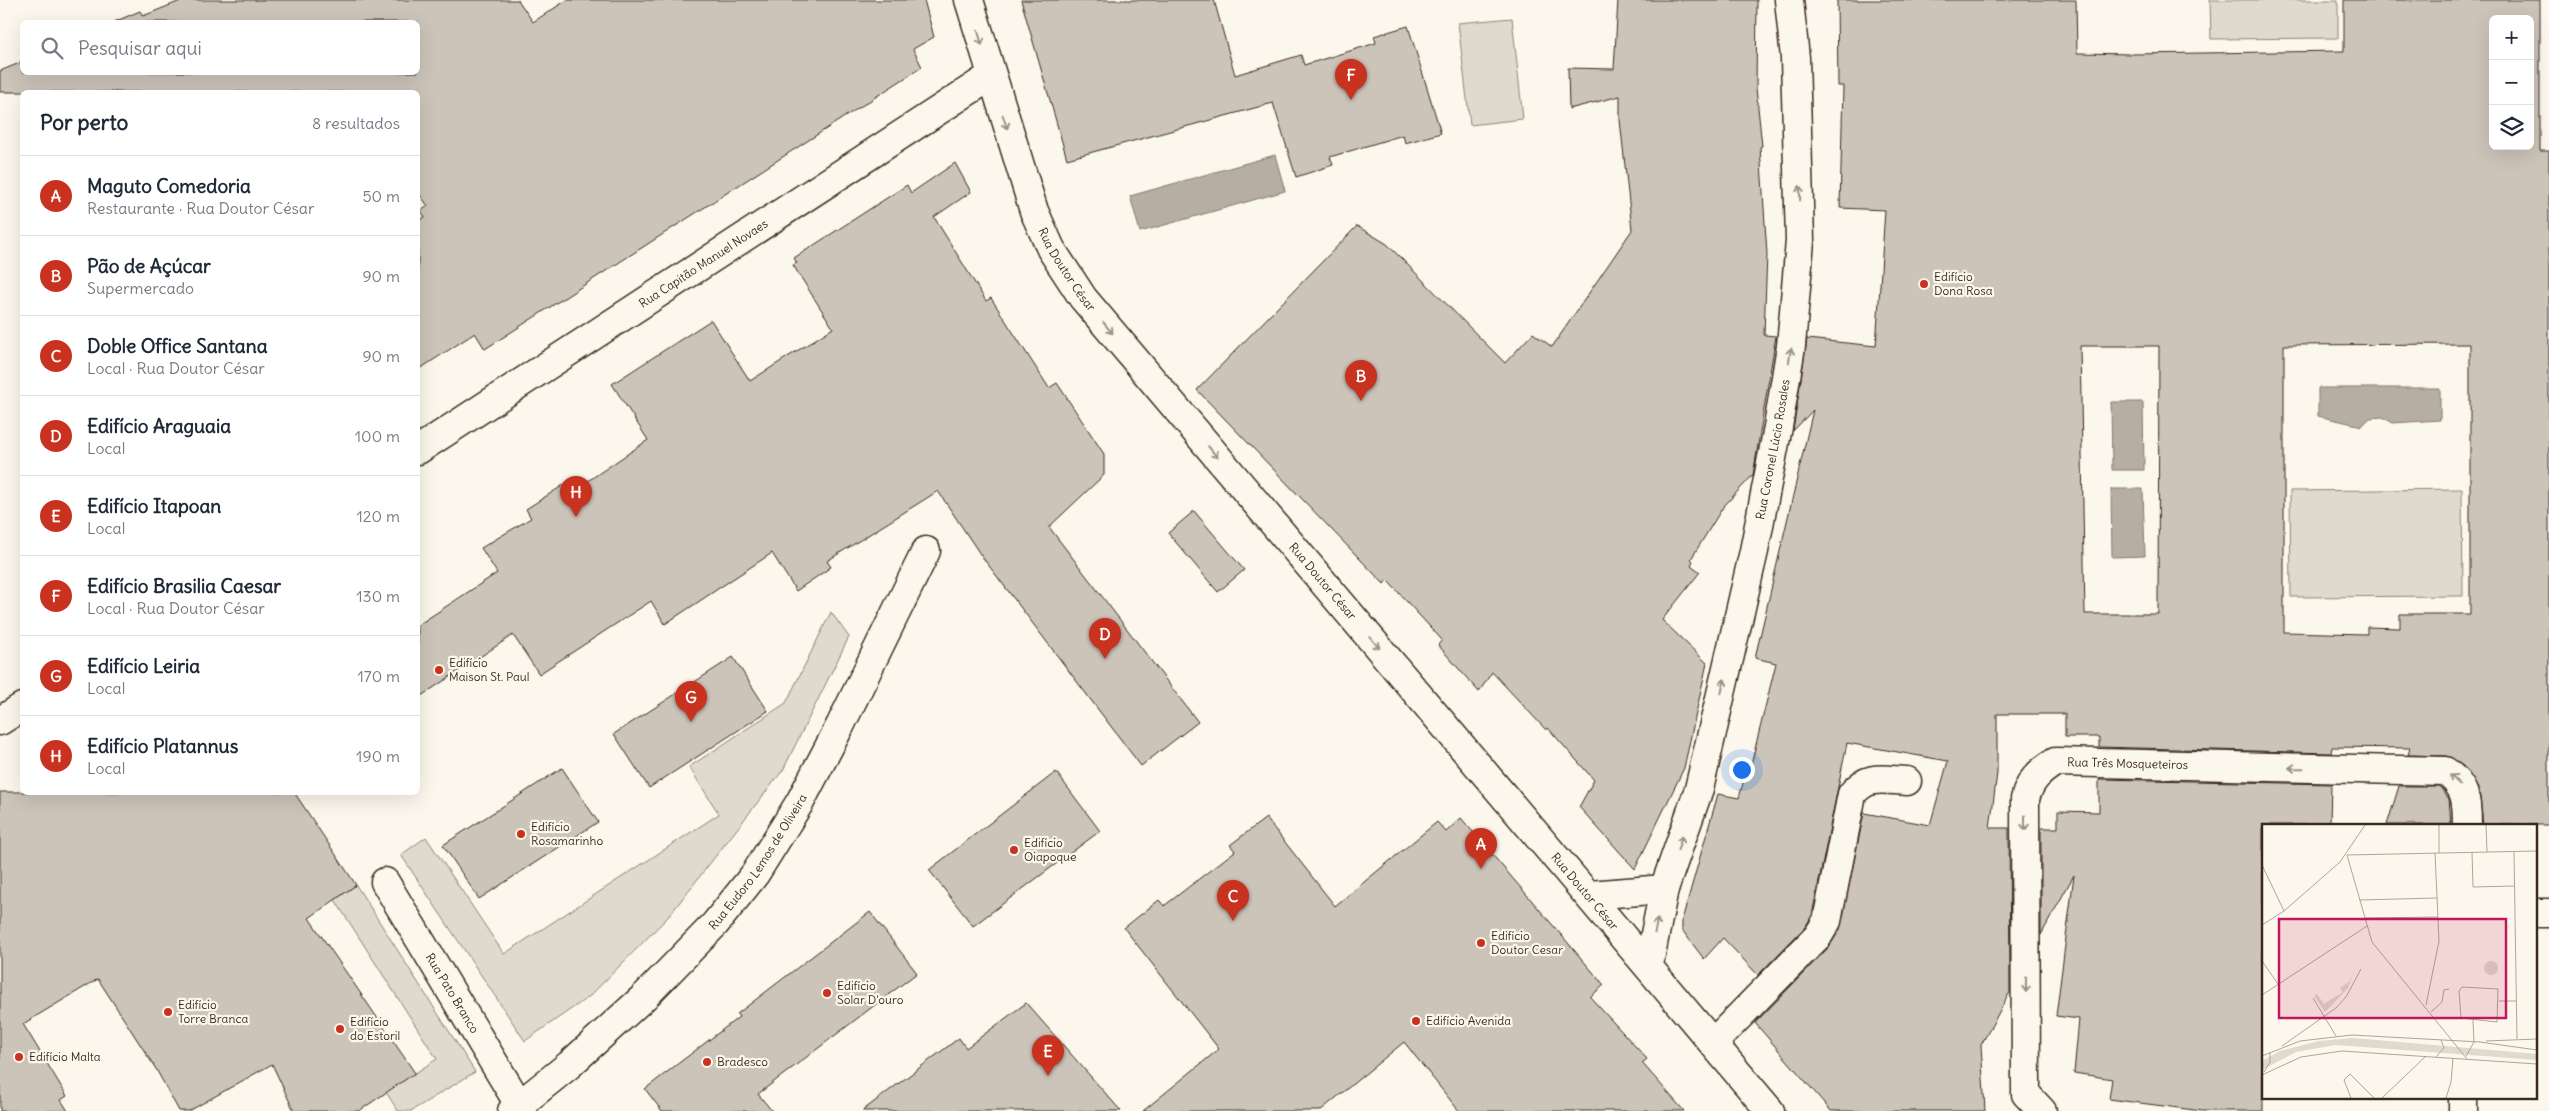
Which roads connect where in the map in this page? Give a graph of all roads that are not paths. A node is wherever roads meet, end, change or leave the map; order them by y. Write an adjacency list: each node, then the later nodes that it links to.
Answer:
1 (969, 0): 3 (street, Rua Doutor César, one-way to 3)
2 (1789, 0): 11 (street, Rua Coronel Lúcio Rosales, one-way to 2)
3 (990, 76): 4 (street, Rua Capitão Manuel Novaes); 12 (street, Rua Doutor César, one-way to 12)
4 (420, 449)
5 (926, 551): 18 (street, Rua Eudoro Lemos de Oliveira)
6 (20, 708): 7 (street)
7 (0, 722)
8 (1907, 781): 16 (street)
9 (2467, 824): 20 (street, Rua Três Mosqueteiros, one-way to 20)
10 (386, 882): 18 (street, Rua Pato Branco)
11 (1664, 888): 12 (street); 15 (street, Rua Coronel Lúcio Rosales, one-way to 11)
12 (1589, 895): 15 (street, Rua Doutor César)
13 (2536, 913): 14 (street)
14 (2549, 913)
15 (1649, 964): 16 (street, Rua Doutor César)
16 (1714, 1042): 19 (street, Rua Doutor César)
17 (2463, 1098): 21 (street)
18 (518, 1109)
19 (1770, 1111)
20 (2042, 1111)
21 (2463, 1111)

